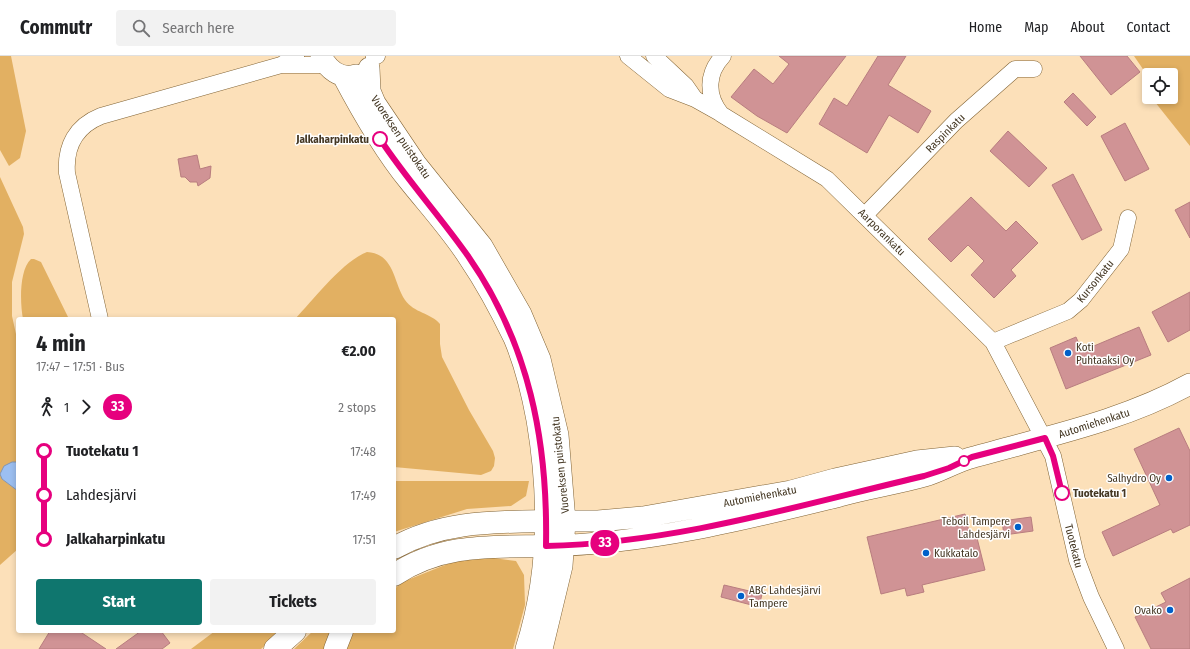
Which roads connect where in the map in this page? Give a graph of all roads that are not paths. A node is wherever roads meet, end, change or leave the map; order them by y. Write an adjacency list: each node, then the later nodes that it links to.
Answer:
1 (296, 56): 7 (street)
2 (628, 56): 10 (street)
3 (654, 56): 10 (street)
4 (723, 56): 11 (street)
5 (374, 59): 9 (main road); 19 (main road, Vuoreksen puistokatu)
6 (323, 60): 7 (street); 9 (main road)
7 (281, 65): 14 (street)
8 (1034, 69): 12 (street, Raspinkatu)
9 (343, 76): 19 (main road, Vuoreksen puistokatu)
10 (695, 99): 11 (street, Aarporankatu)
11 (721, 114): 12 (street, Aarporankatu)
12 (865, 215): 15 (street, Aarporankatu)
13 (1128, 218): 15 (street, Kursonkatu)
14 (100, 317)
15 (993, 342): 17 (street, Aarporankatu)
16 (1190, 384): 17 (main road, Automiehenkatu)
17 (1045, 438): 18 (main road, Automiehenkatu); 29 (street, Tuotekatu)
18 (972, 457): 19 (main road, Automiehenkatu); 20 (main road, Automiehenkatu)
19 (556, 521): 20 (main road, Vuoreksen puistokatu); 21 (highway)
20 (556, 546): 22 (highway); 27 (main road, Vuoreksen puistokatu); 28 (main road, Vuoreksen puistokatu)
21 (396, 547)
22 (396, 574)
23 (293, 633): 25 (highway)
24 (341, 633): 26 (highway)
25 (275, 649)
26 (335, 649)
27 (526, 649)
28 (542, 649)
29 (1116, 649)

